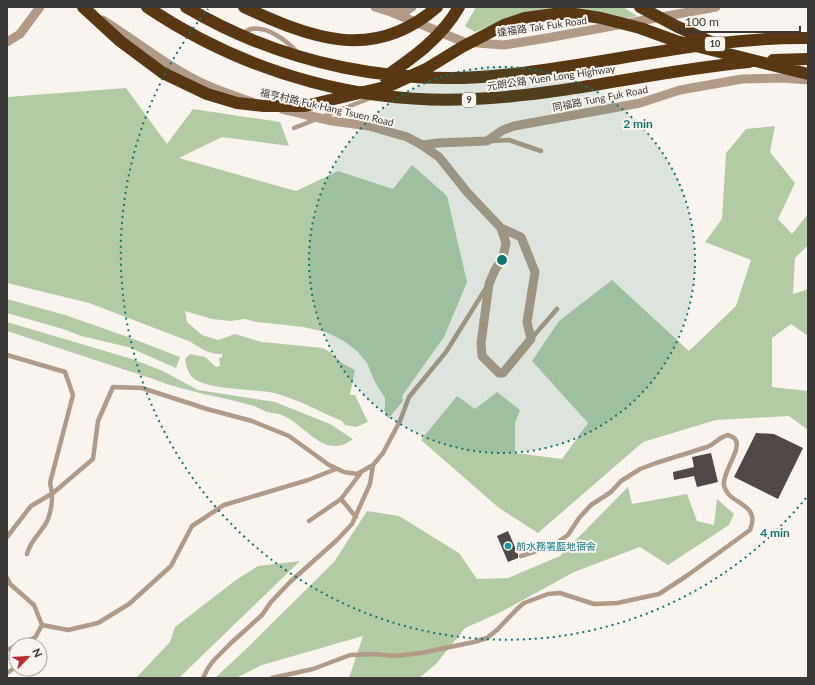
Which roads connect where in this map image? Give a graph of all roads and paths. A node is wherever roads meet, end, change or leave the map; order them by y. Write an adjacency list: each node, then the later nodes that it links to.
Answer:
1 (40, 7): 14 (street)
2 (82, 7): 20 (highway); 23 (street, 福亨村路 Fuk Hang Tsuen Road)
3 (147, 7): 16 (highway, 元朗公路 Yuen Long Highway / 9)
4 (186, 7): 13 (highway, 元朗公路 Yuen Long Highway / 9)
5 (244, 7): 8 (highway)
6 (375, 7): 12 (street, 達福路 Tak Fuk Road)
7 (412, 7): 12 (street)
8 (437, 7)
9 (459, 7): 20 (highway)
10 (640, 7): 15 (highway, 10)
11 (716, 7): 12 (street, 達福路 Tak Fuk Road)
12 (391, 12)
13 (808, 38)
14 (7, 42)
15 (747, 58): 17 (highway); 18 (highway)
16 (808, 59)
17 (426, 69): 20 (highway); 21 (lane)
18 (808, 74)
19 (808, 80): 22 (street, 同福路 Tung Fuk Road)
20 (356, 95)
21 (294, 128)
22 (487, 140): 23 (street, 同福路 Tung Fuk Road); 24 (lane)
23 (422, 145): 25 (street, 福亨村路 Fuk Hang Tsuen Road)
24 (542, 151)
25 (501, 228): 26 (street); 28 (street)
26 (489, 284): 28 (street); 30 (lane)
27 (557, 309): 28 (lane)
28 (531, 339)
29 (7, 355): 33 (lane)
30 (373, 465): 32 (lane); 35 (lane)
31 (336, 468): 32 (lane); 33 (lane); 41 (lane)
32 (361, 472): 34 (lane)
33 (53, 493): 37 (lane); 38 (lane)
34 (341, 499): 35 (lane); 36 (lane)
35 (356, 517): 43 (lane)
36 (309, 522)
37 (7, 537)
38 (26, 554)
39 (521, 556): 44 (lane)
40 (7, 578): 41 (lane)
41 (42, 626): 42 (lane)
42 (35, 637)
43 (203, 678)
44 (272, 678)

